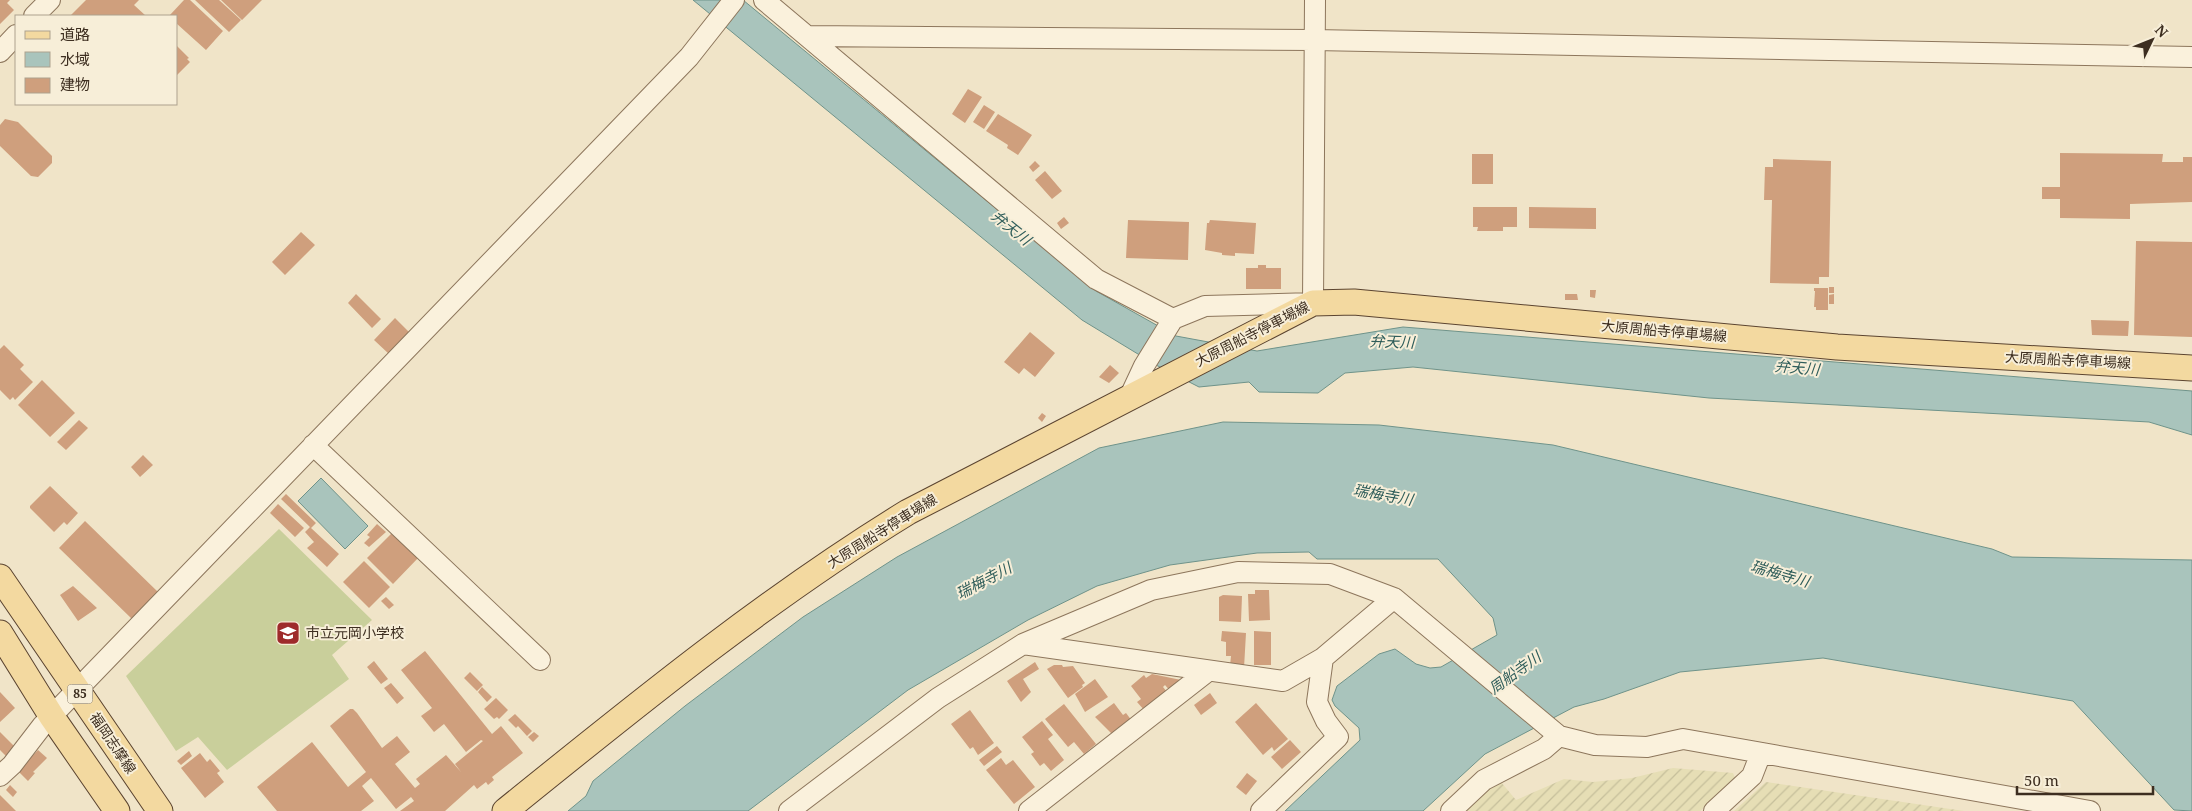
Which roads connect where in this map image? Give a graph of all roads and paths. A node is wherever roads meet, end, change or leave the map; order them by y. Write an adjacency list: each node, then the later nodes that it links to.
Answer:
1 (50, 0): 5 (street)
2 (734, 0): 15 (street)
3 (764, 0): 7 (street)
4 (1314, 0): 8 (street)
5 (35, 15)
6 (15, 36): 9 (street)
7 (807, 36): 8 (street); 12 (street)
8 (1314, 40): 10 (street); 11 (street)
9 (0, 52)
10 (2192, 58)
11 (1313, 303): 12 (street); 13 (main road, 大原周船寺停車場線); 14 (main road, 大原周船寺停車場線)
12 (1173, 319): 14 (street)
13 (2192, 368)
14 (1130, 396): 31 (main road, 大原周船寺停車場線)
15 (313, 445): 21 (street); 23 (street)
16 (0, 577): 23 (main road, 福岡志摩線 / 85)
17 (1394, 598): 19 (street); 20 (street); 25 (street)
18 (0, 633): 24 (main road, 85)
19 (1023, 644): 22 (street); 32 (street)
20 (1323, 658): 22 (street); 34 (street)
21 (540, 660)
22 (1208, 671): 33 (street)
23 (77, 690): 24 (street); 30 (main road, 福岡志摩線 / 85)
24 (52, 717): 27 (street); 29 (main road, 85)
25 (1559, 736): 26 (street); 35 (street)
26 (1761, 753): 28 (street); 36 (street)
27 (0, 776)
28 (2012, 804): 37 (street)
29 (117, 811)
30 (160, 811)
31 (505, 811)
32 (789, 811)
33 (1029, 811)
34 (1261, 811)
35 (1451, 811)
36 (1714, 811)
37 (2090, 811)

